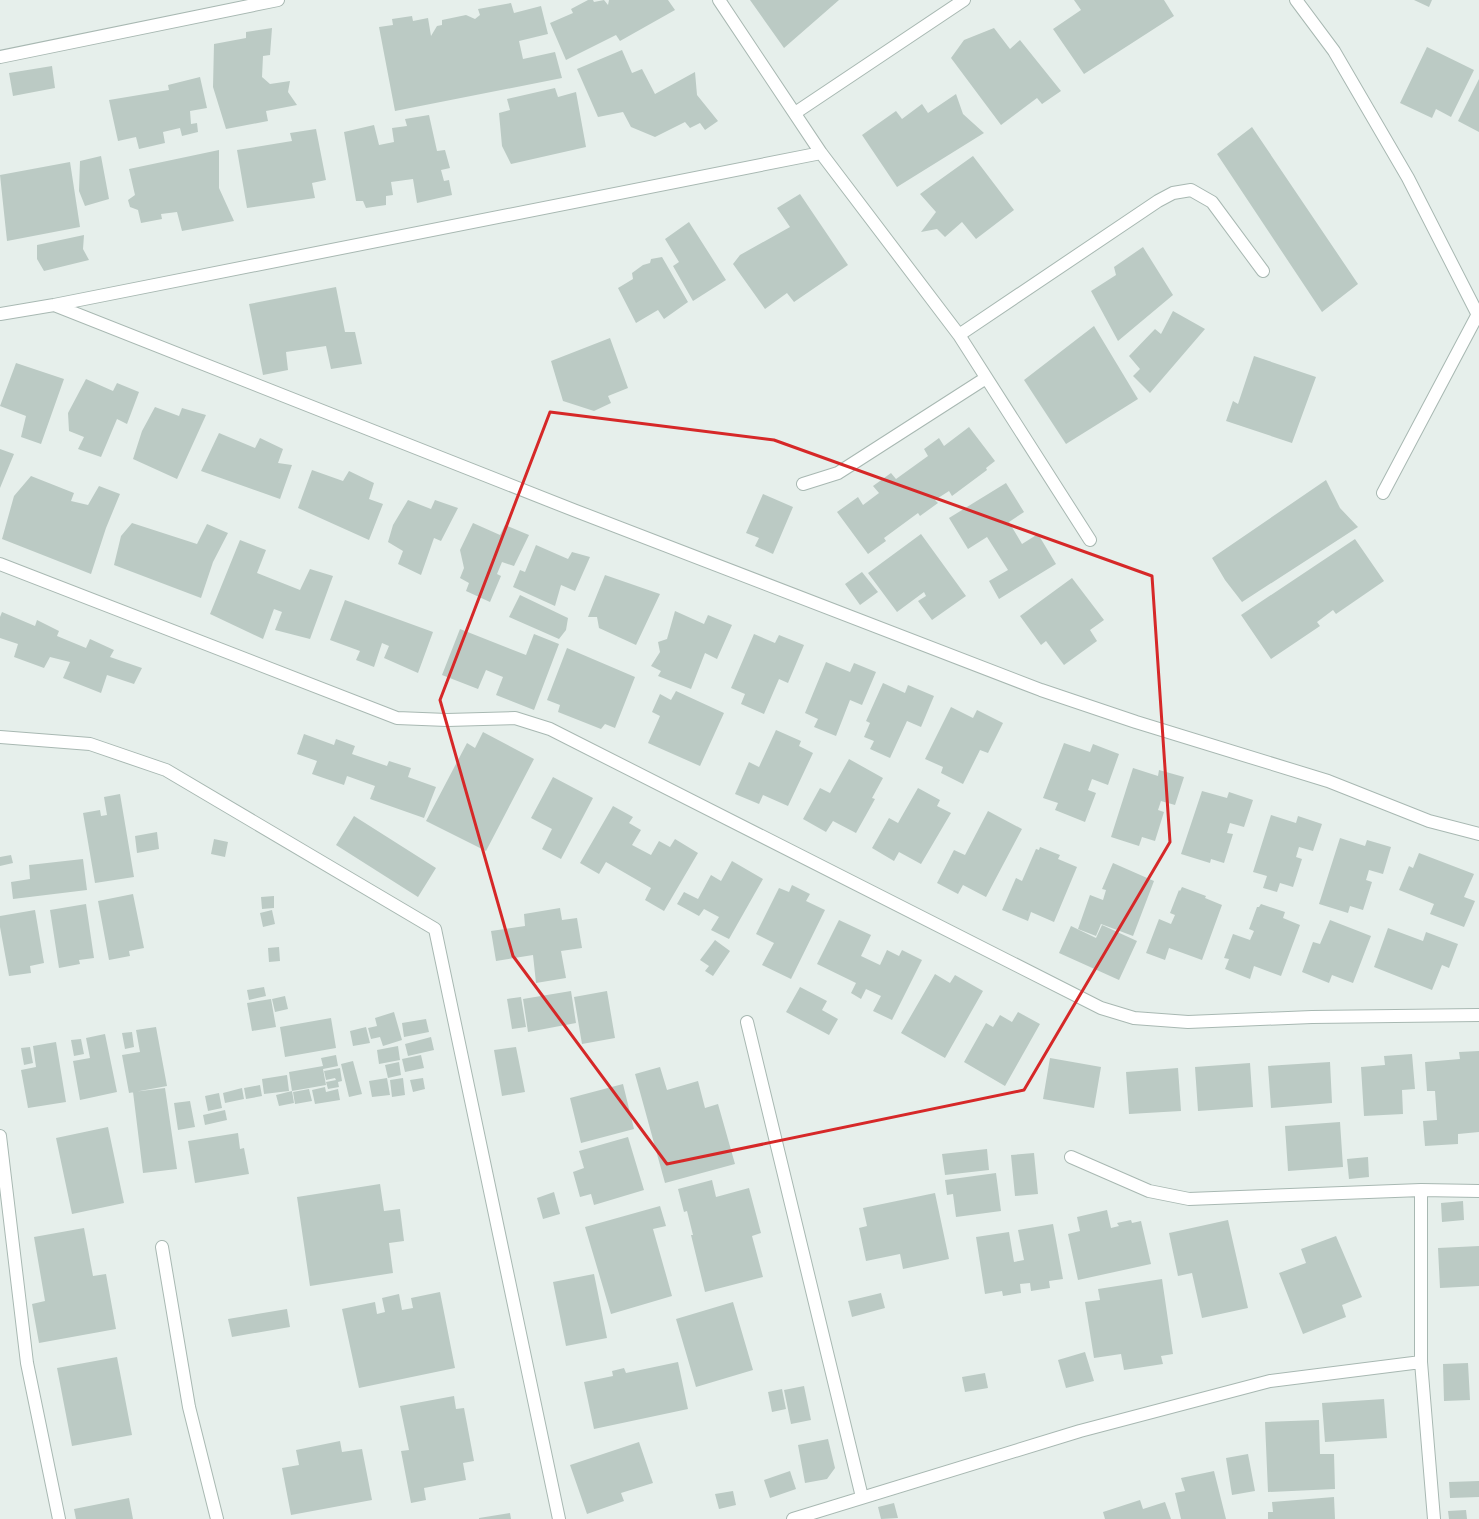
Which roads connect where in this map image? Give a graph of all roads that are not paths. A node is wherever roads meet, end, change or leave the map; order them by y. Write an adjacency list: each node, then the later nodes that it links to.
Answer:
1 (278, 0): 5 (street)
2 (719, 0): 6 (street)
3 (964, 0): 6 (street)
4 (1296, 0): 11 (street)
5 (0, 57)
6 (795, 113): 7 (street)
7 (821, 153): 9 (street); 12 (street)
8 (1263, 271): 12 (street)
9 (54, 305): 10 (street); 19 (street)
10 (0, 314)
11 (1478, 315): 15 (street)
12 (959, 335): 13 (street)
13 (986, 378): 14 (street); 16 (street)
14 (804, 484)
15 (1383, 493)
16 (1090, 540)
17 (0, 564): 20 (street)
18 (0, 737): 31 (street)
19 (1479, 834)
20 (1479, 1016)
21 (747, 1022): 28 (street)
22 (0, 1136): 29 (street)
23 (1071, 1157): 24 (street)
24 (1421, 1190): 25 (street); 27 (street)
25 (1479, 1191)
26 (162, 1247): 30 (street)
27 (1421, 1362): 28 (street); 33 (street)
28 (862, 1497): 32 (street)
29 (59, 1519)
30 (217, 1519)
31 (559, 1519)
32 (793, 1519)
33 (1434, 1519)

